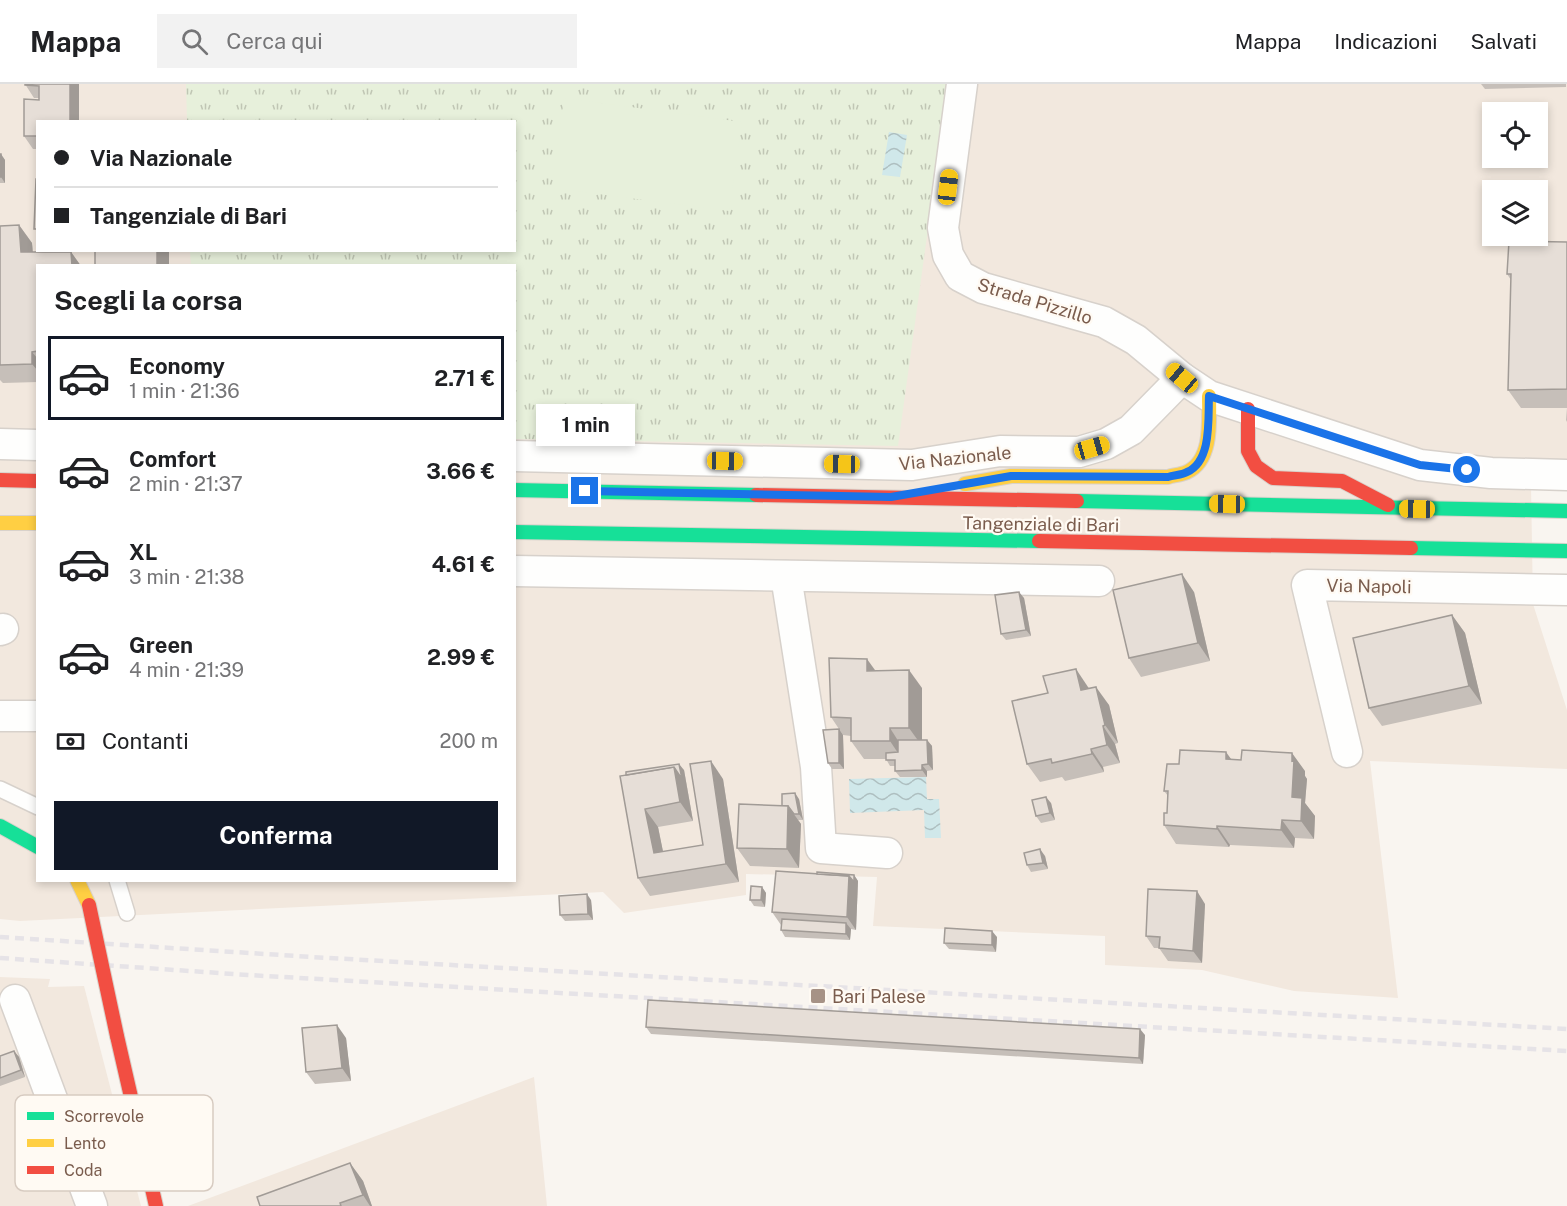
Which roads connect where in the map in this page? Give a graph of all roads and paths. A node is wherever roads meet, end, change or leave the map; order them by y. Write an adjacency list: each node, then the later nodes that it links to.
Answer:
1 (962, 84): 2 (street, Strada Pizzillo)
2 (1182, 378): 3 (street); 7 (street, Via Nazionale)
3 (1209, 396): 4 (street); 12 (main road)
4 (1248, 409): 8 (street); 13 (main road)
5 (0, 444): 6 (street)
6 (36, 445)
7 (516, 456)
8 (1567, 475)
9 (0, 480): 10 (main road)
10 (36, 481)
11 (516, 490): 12 (main road, Tangenziale di Bari)
12 (891, 497): 13 (main road, Tangenziale di Bari)
13 (1395, 508): 14 (main road, Tangenziale di Bari)
14 (1567, 511)
15 (0, 523): 16 (main road)
16 (36, 523)
17 (516, 532): 18 (main road, Tangenziale di Bari)
18 (1567, 552)
19 (516, 571): 20 (street)
20 (786, 576): 21 (street); 30 (street)
21 (1099, 581)
22 (1567, 590): 25 (street, Via Napoli)
23 (0, 716): 24 (street)
24 (36, 716)
25 (1347, 752)
26 (0, 789): 27 (lane)
27 (36, 806)
28 (0, 826): 29 (main road)
29 (36, 846)
30 (887, 853)
31 (77, 882): 36 (main road, bridge)
32 (118, 882): 33 (lane)
33 (128, 913)
34 (15, 1000): 35 (street)
35 (51, 1095)
36 (131, 1095)
37 (86, 1191): 39 (street)
38 (153, 1191): 40 (main road, bridge)
39 (92, 1206)
40 (156, 1206)

